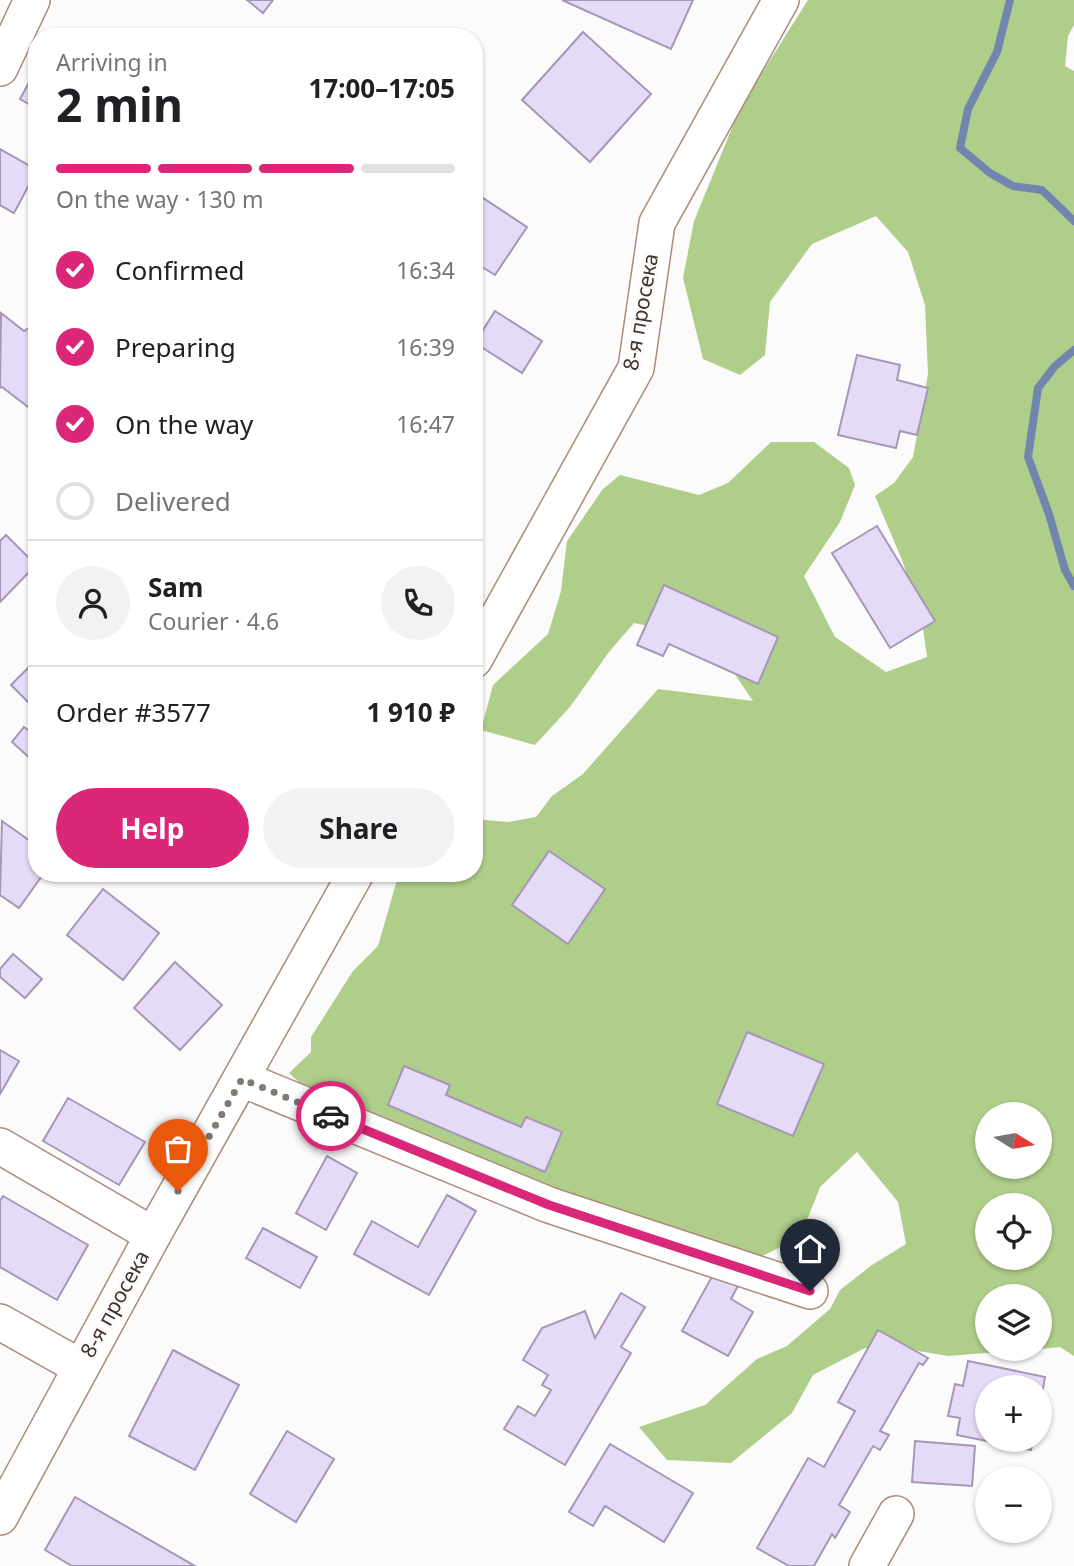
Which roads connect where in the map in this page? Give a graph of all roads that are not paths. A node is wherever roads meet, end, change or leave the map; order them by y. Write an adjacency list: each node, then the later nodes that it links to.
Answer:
1 (32, 0): 3 (street)
2 (781, 0): 4 (street, 8-я просека)
3 (0, 68)
4 (483, 644)
5 (351, 882): 6 (street, 8-я просека)
6 (242, 1079): 8 (street, 8-я просека); 9 (street)
7 (0, 1146): 8 (street)
8 (153, 1235): 11 (street, 8-я просека)
9 (810, 1291)
10 (0, 1322): 11 (street)
11 (80, 1367): 13 (street, 8-я просека)
12 (896, 1514): 14 (street)
13 (0, 1517)
14 (867, 1566)

